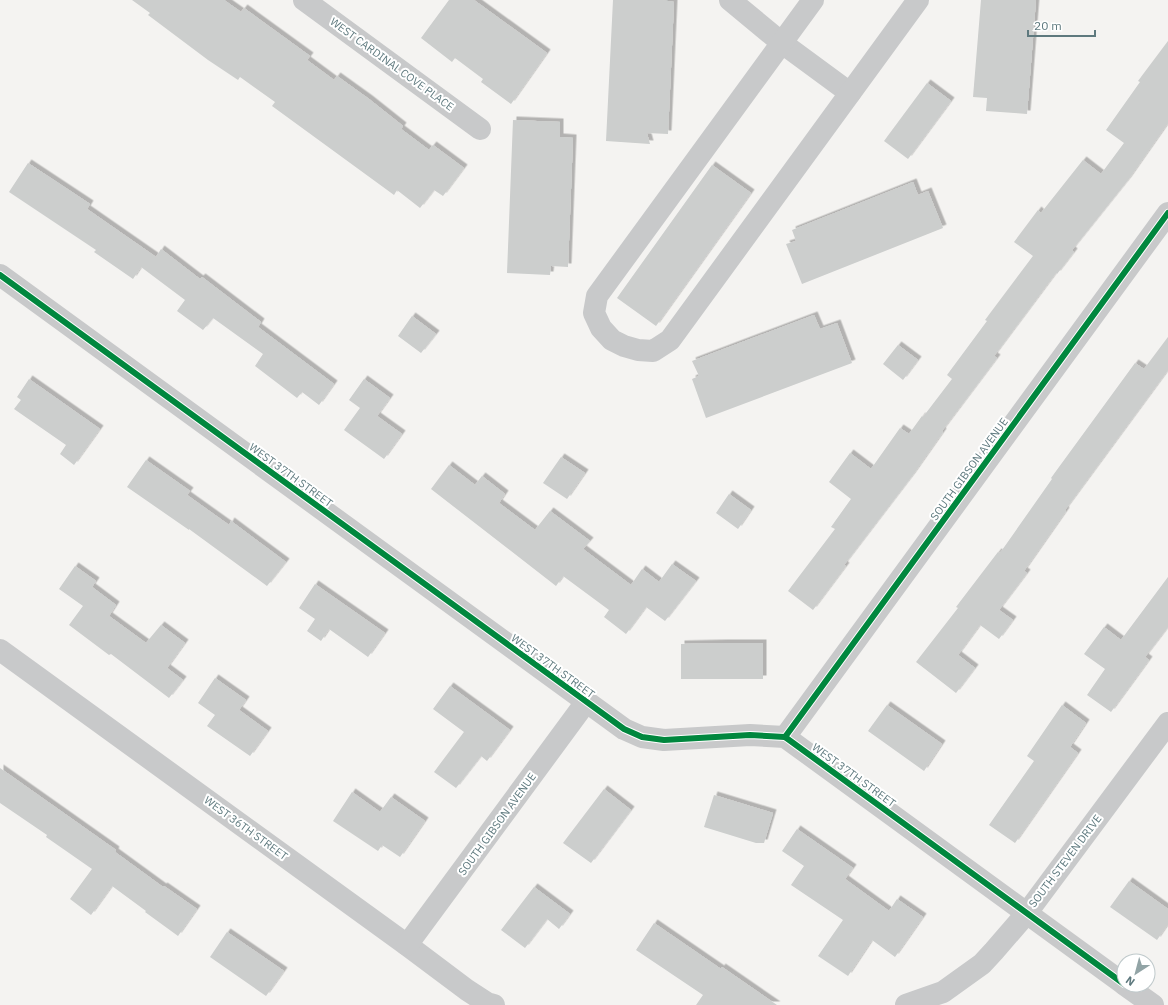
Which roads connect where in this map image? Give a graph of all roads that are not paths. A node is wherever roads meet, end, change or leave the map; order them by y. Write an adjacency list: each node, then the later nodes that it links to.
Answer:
1 (304, 0): 7 (street, WEST CARDINAL COVE PLACE)
2 (730, 0): 5 (street)
3 (813, 0): 5 (street)
4 (918, 0): 6 (street)
5 (782, 43): 6 (street); 6 (street)
6 (850, 93)
7 (480, 129)
8 (1168, 213): 13 (street, SOUTH GIBSON AVENUE)
9 (0, 275): 11 (street, WEST 37TH STREET)
10 (0, 650): 15 (street, WEST 36TH STREET)
11 (586, 702): 13 (street, WEST 37TH STREET); 15 (street, SOUTH GIBSON AVENUE)
12 (1168, 723): 14 (street, SOUTH STEVEN DRIVE)
13 (785, 737): 14 (street, WEST 37TH STREET)
14 (1026, 914): 16 (street, WEST 37TH STREET); 19 (street, SOUTH STEVEN DRIVE)
15 (408, 945): 18 (street, WEST 36TH STREET)
16 (1116, 979)
17 (1136, 993): 20 (street, WEST 37TH STREET)
18 (494, 1005)
19 (906, 1005)
20 (1153, 1005)

